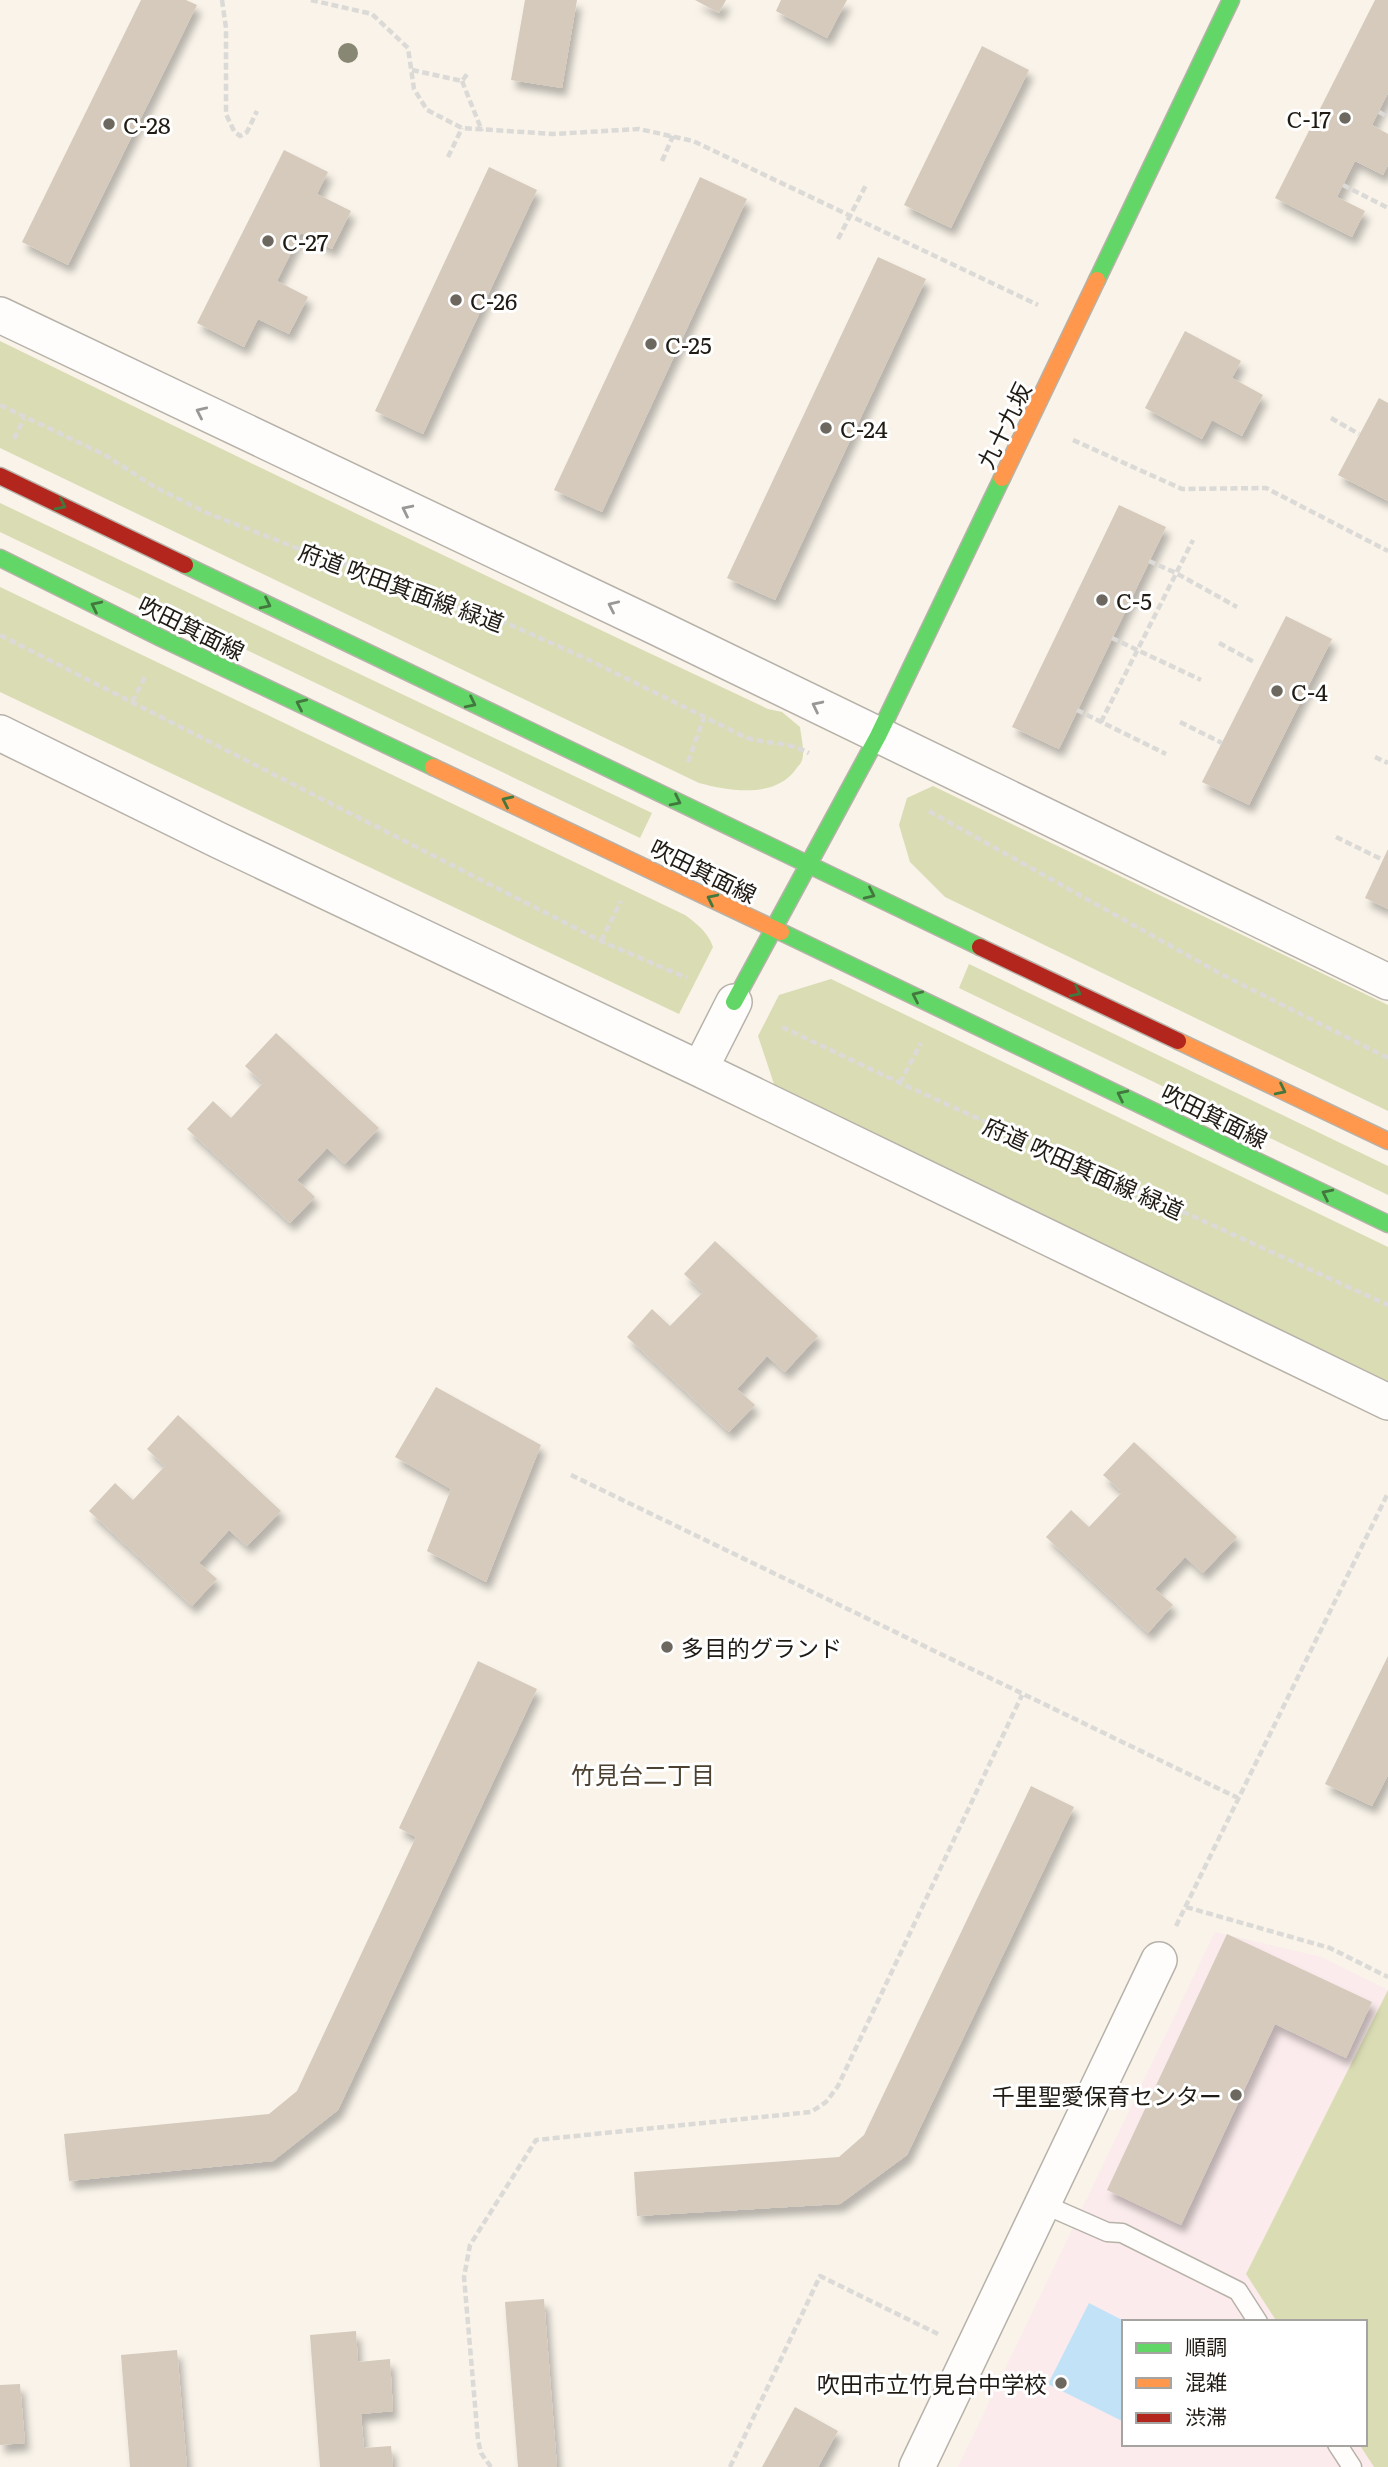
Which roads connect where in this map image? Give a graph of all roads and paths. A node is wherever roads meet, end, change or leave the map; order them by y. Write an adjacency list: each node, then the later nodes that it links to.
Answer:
1 (222, 0): 7 (path)
2 (311, 0): 4 (path)
3 (1231, 0): 48 (main road, 九十九坂)
4 (412, 70): 6 (path); 10 (path)
5 (468, 73): 6 (path)
6 (463, 81): 11 (path)
7 (257, 111)
8 (1379, 112): 9 (path)
9 (1388, 117)
10 (462, 128): 11 (path); 13 (path)
11 (482, 131): 12 (path)
12 (673, 135): 14 (path); 18 (path)
13 (448, 158)
14 (662, 162)
15 (867, 183): 18 (path)
16 (1343, 185): 17 (path)
17 (1388, 208)
18 (850, 215): 19 (path); 20 (path)
19 (838, 239)
20 (1038, 305)
21 (0, 315): 48 (street, one-way to 21)
22 (0, 405): 23 (path, 府道 吹田箕面線 緑道)
23 (24, 418): 27 (path); 44 (path, 府道 吹田箕面線 緑道)
24 (1331, 418): 25 (path)
25 (1359, 434)
26 (1073, 440): 30 (path)
27 (12, 443)
28 (0, 475): 58 (main road, one-way to 58)
29 (1193, 540): 33 (path)
30 (1388, 551)
31 (0, 558): 60 (main road, 吹田箕面線, one-way to 31)
32 (1149, 561): 33 (path)
33 (1176, 573): 34 (path); 38 (path)
34 (1237, 607)
35 (0, 635): 42 (path)
36 (1112, 638): 38 (path)
37 (1219, 643): 39 (path)
38 (1138, 650): 41 (path); 45 (path)
39 (1254, 662)
40 (147, 673): 42 (path)
41 (1202, 680)
42 (132, 702): 61 (path)
43 (1077, 710): 45 (path)
44 (704, 717): 50 (path, 府道 吹田箕面線 緑道); 53 (path)
45 (1101, 722): 51 (path)
46 (1180, 722): 49 (path)
47 (0, 733): 68 (street)
48 (878, 736): 58 (main road, 九十九坂); 63 (street)
49 (1222, 743)
50 (809, 753)
51 (1166, 754)
52 (1375, 757): 54 (path)
53 (688, 762)
54 (1388, 763)
55 (929, 811): 67 (path)
56 (1336, 838): 57 (path)
57 (1383, 860)
58 (809, 865): 60 (main road, 九十九坂); 70 (main road, one-way to 70)
59 (621, 901): 61 (path)
60 (774, 928): 64 (main road, 九十九坂); 71 (main road, 吹田箕面線, one-way to 60)
61 (601, 941): 62 (path)
62 (687, 978)
63 (1388, 982)
64 (734, 1003): 68 (street)
65 (782, 1027): 69 (path, 府道 吹田箕面線 緑道)
66 (921, 1043): 69 (path)
67 (1388, 1058)
68 (700, 1069): 73 (street)
69 (900, 1083): 72 (path, 府道 吹田箕面線 緑道)
70 (1388, 1141)
71 (1388, 1224)
72 (1388, 1305)
73 (1388, 1402)
74 (571, 1475): 76 (path)
75 (1388, 1493): 77 (path)
76 (1022, 1695): 77 (path); 85 (path)
77 (1238, 1798): 78 (path)
78 (1186, 1907): 79 (path); 80 (path)
79 (1159, 1960): 81 (street)
80 (1388, 1977)
81 (1043, 2204): 82 (lane); 83 (street)
82 (1257, 2320)
83 (973, 2351): 86 (path); 87 (street)
84 (1338, 2446): 88 (lane)
85 (491, 2467)
86 (730, 2467)
87 (917, 2467)
88 (1352, 2467)

